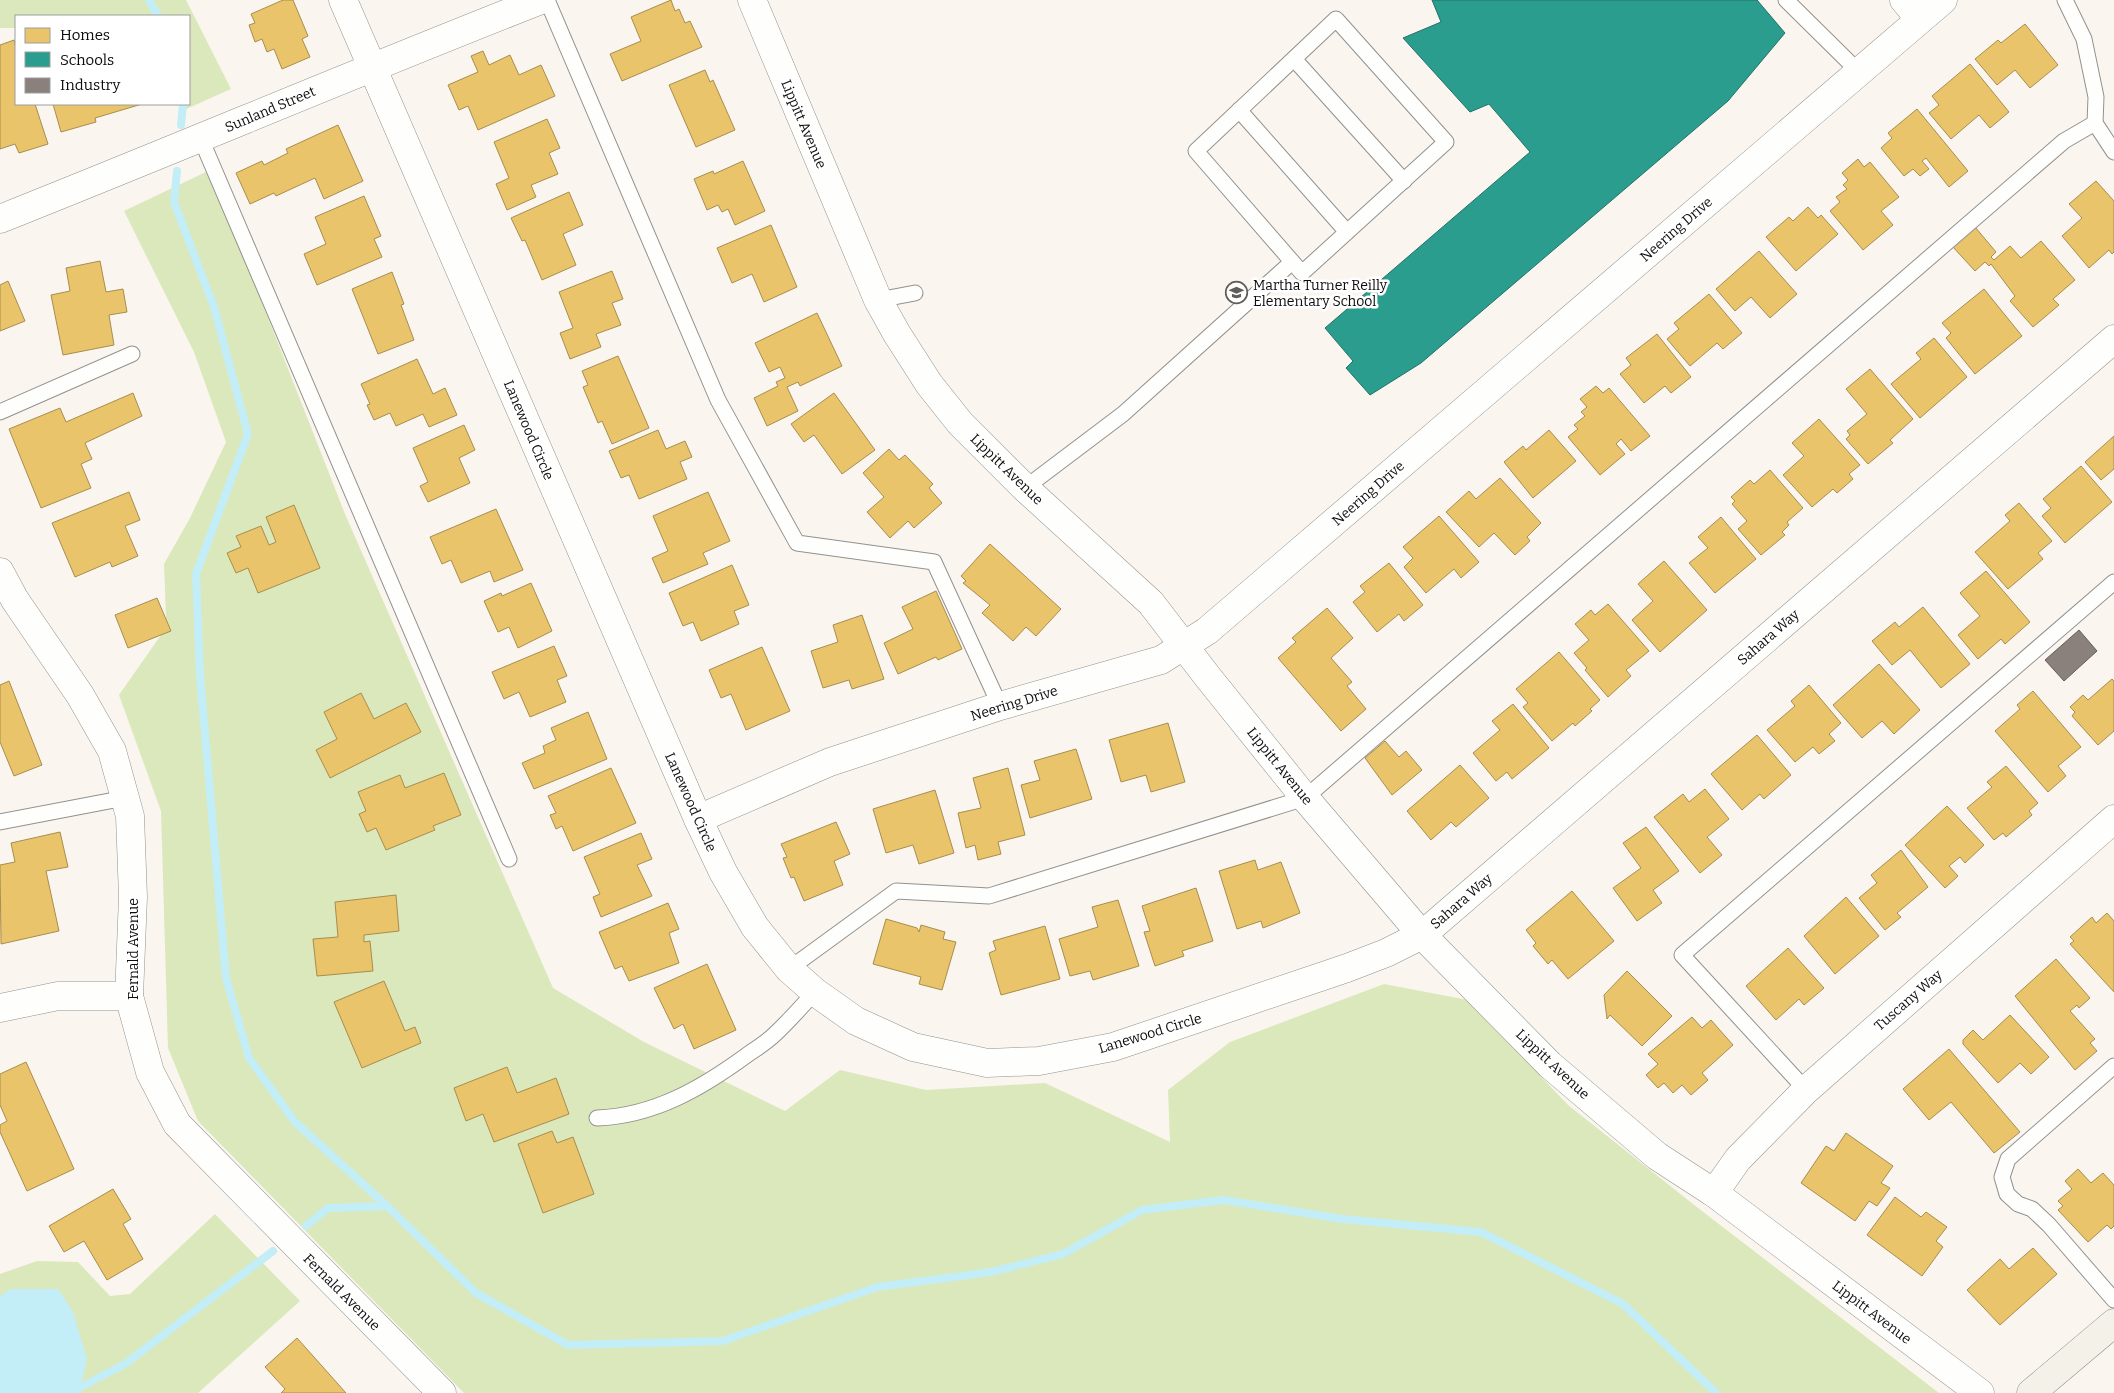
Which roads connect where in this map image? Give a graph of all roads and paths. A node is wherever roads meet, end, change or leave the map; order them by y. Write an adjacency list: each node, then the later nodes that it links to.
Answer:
1 (343, 0): 10 (street, Lanewood Circle)
2 (541, 0): 10 (street, Sunland Street)
3 (547, 0): 30 (lane)
4 (752, 0): 21 (street, Lippitt Avenue)
5 (1786, 0): 11 (lane)
6 (1943, 0): 8 (street, Neering Drive)
7 (2065, 0): 13 (lane)
8 (1912, 9): 11 (street, Neering Drive)
9 (1294, 59): 12 (lane); 16 (lane); 16 (lane)
10 (371, 67): 14 (street, Sunland Street); 33 (street, Lanewood Circle)
11 (1859, 72): 29 (street, Neering Drive)
12 (1239, 110): 18 (lane); 19 (lane)
13 (2095, 124): 15 (lane); 32 (lane)
14 (201, 139): 17 (street, Sunland Street); 36 (lane)
15 (2114, 152)
16 (1404, 181): 18 (lane)
17 (0, 219)
18 (1347, 232): 19 (lane)
19 (1292, 262): 25 (lane)
20 (916, 293): 21 (lane)
21 (878, 300): 25 (street, Lippitt Avenue)
22 (2114, 339): 37 (street, Sahara Way)
23 (132, 354): 24 (lane)
24 (0, 412)
25 (1025, 488): 29 (street, Lippitt Avenue)
26 (0, 572): 28 (street, Fernald Avenue)
27 (2114, 582): 43 (lane)
28 (8, 604): 31 (street, Fernald Avenue)
29 (1186, 645): 30 (street, Neering Drive); 32 (street, Lippitt Avenue)
30 (1000, 706): 33 (street, Neering Drive)
31 (125, 798): 35 (lane); 40 (street, Fernald Avenue)
32 (1305, 798): 37 (street, Lippitt Avenue); 38 (lane)
33 (698, 819): 38 (street, Lanewood Circle)
34 (2114, 819): 43 (street, Tuscany Way)
35 (0, 822)
36 (509, 859)
37 (1422, 935): 39 (street, Lanewood Circle); 45 (street, Lippitt Avenue)
38 (789, 969): 39 (street, Lanewood Circle)
39 (815, 992): 44 (lane)
40 (129, 996): 41 (street); 48 (street, Fernald Avenue)
41 (0, 1008)
42 (2114, 1066): 46 (lane)
43 (1806, 1090): 45 (street, Tuscany Way)
44 (597, 1118)
45 (1714, 1193): 49 (street, Lippitt Avenue)
46 (2114, 1300)
47 (2114, 1323): 50 (street)
48 (442, 1393)
49 (1980, 1393)
50 (2032, 1393)

